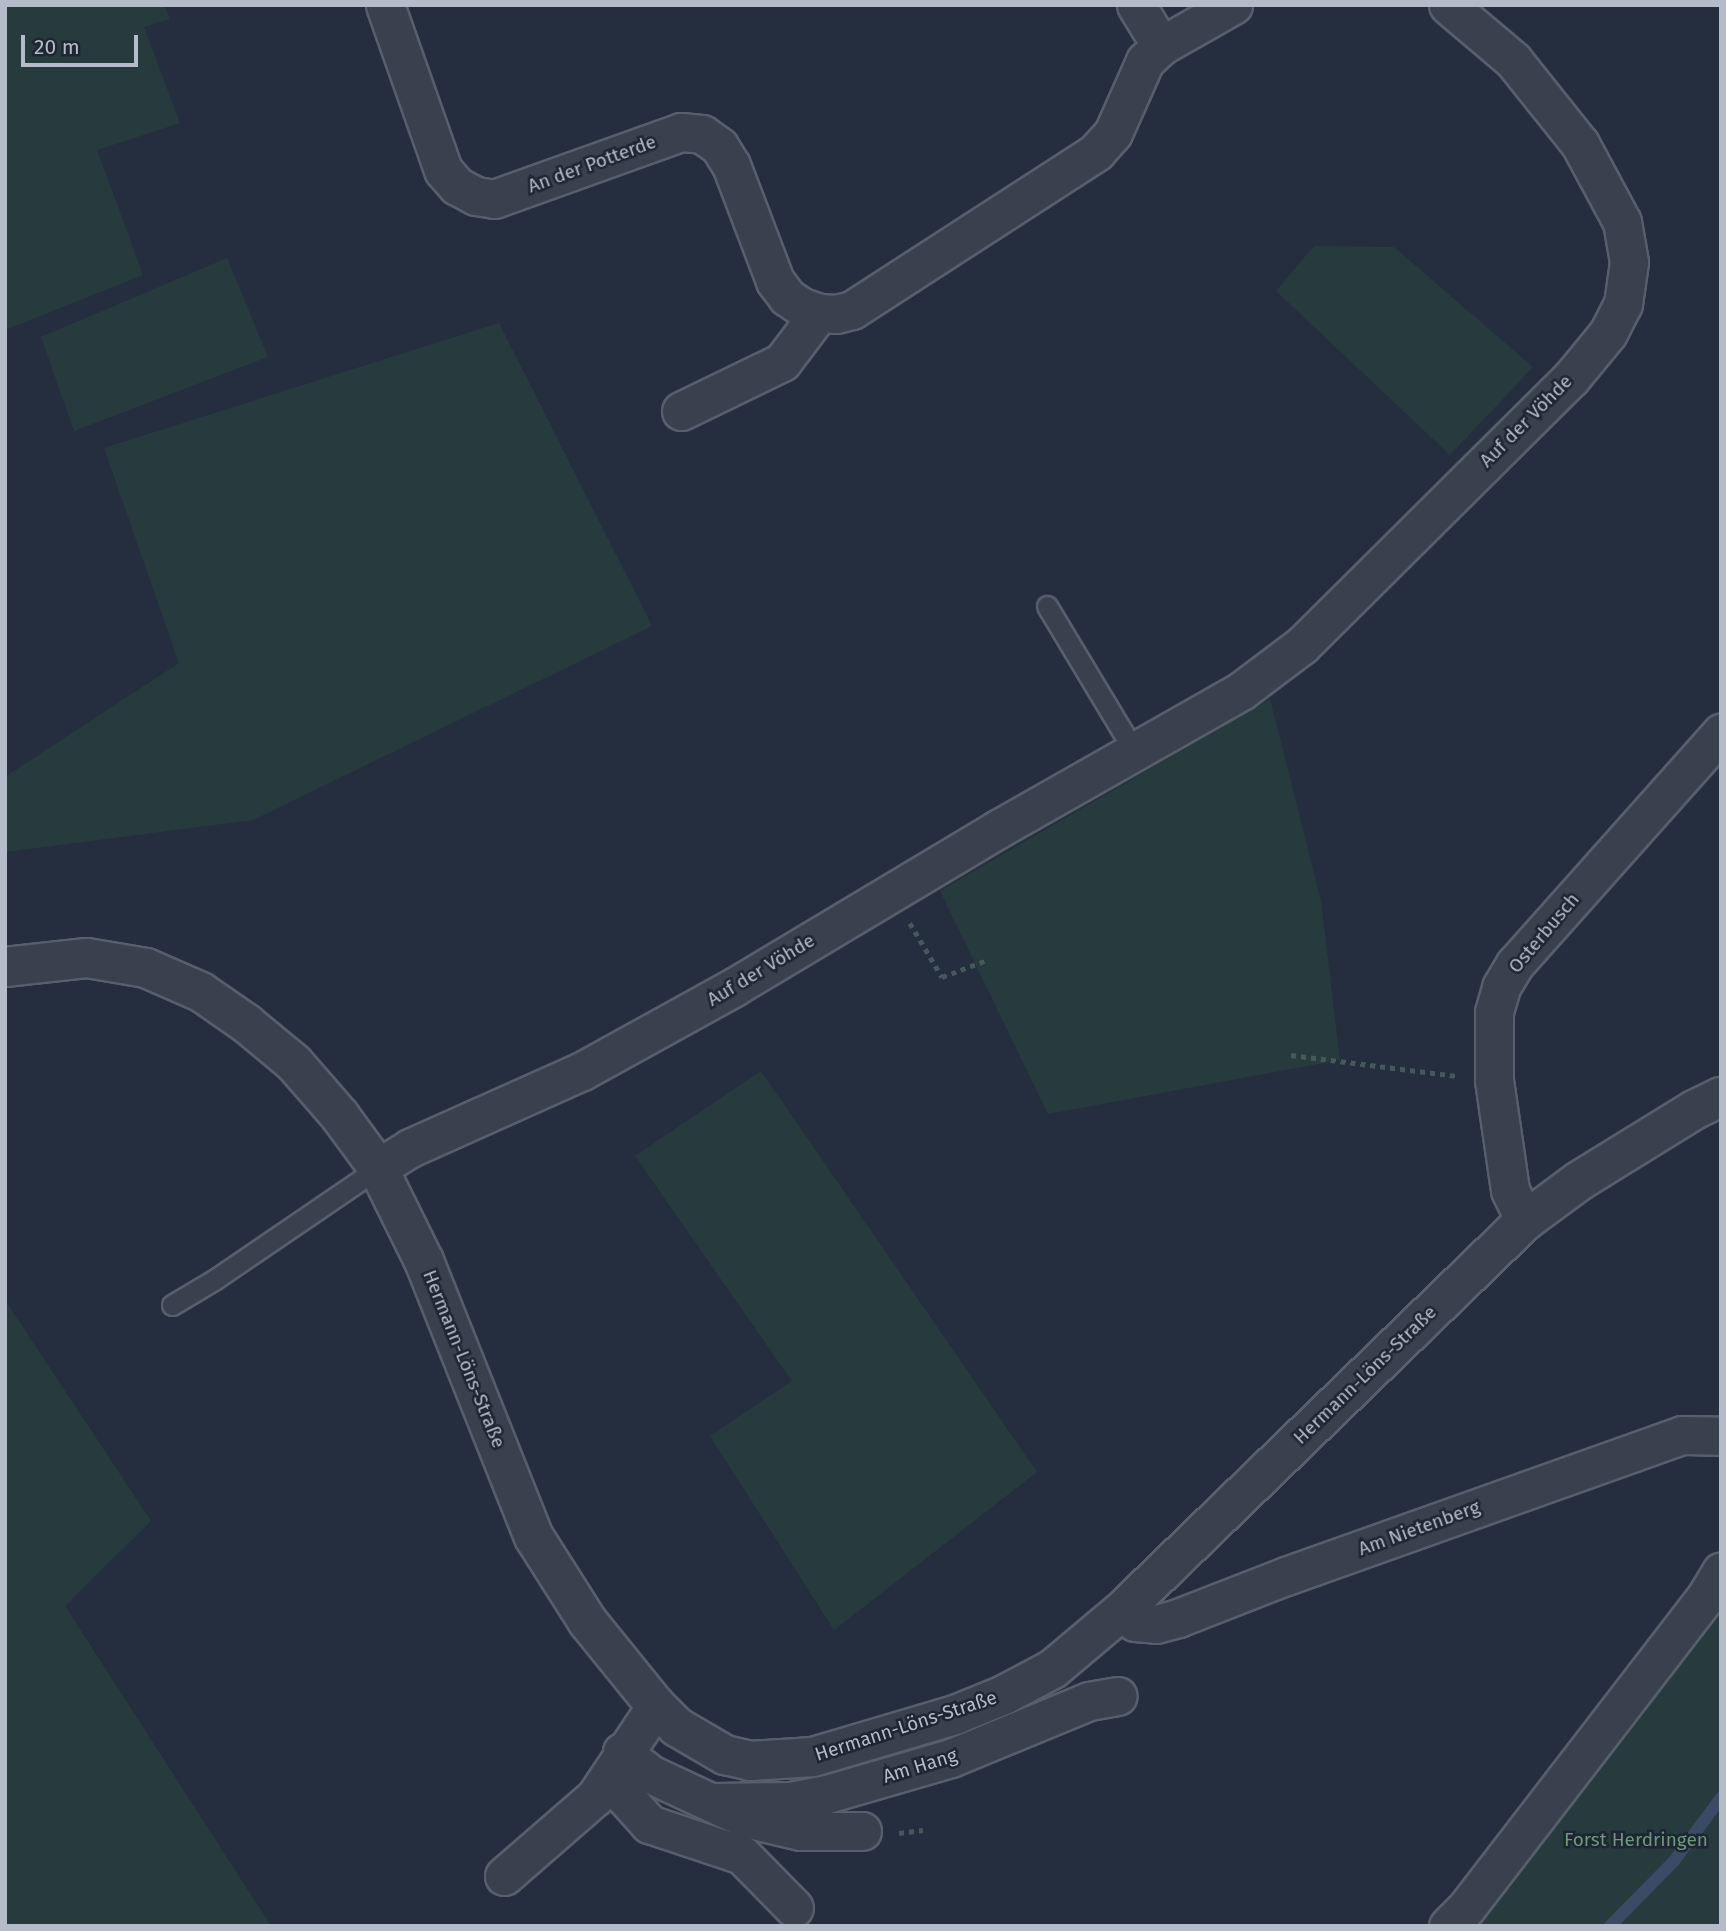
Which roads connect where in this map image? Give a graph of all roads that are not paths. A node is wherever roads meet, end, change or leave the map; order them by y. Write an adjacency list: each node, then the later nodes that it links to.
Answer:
1 (385, 5): 6 (street, An der Potterde)
2 (1136, 5): 5 (street)
3 (1233, 5): 5 (street)
4 (1448, 5): 10 (street, Auf der Vöhde)
5 (1161, 46): 6 (street)
6 (819, 313): 7 (street)
7 (681, 411)
8 (1047, 606): 10 (lane)
9 (1721, 733): 14 (street, Osterbusch)
10 (1134, 751): 13 (street, Auf der Vöhde)
11 (5, 967): 13 (street, Hermann-Löns-Straße)
12 (1721, 1097): 14 (street, Hermann-Löns-Straße)
13 (377, 1168): 15 (lane); 20 (street, Hermann-Löns-Straße)
14 (1525, 1221): 18 (street, Hermann-Löns-Straße)
15 (172, 1305)
16 (1721, 1436): 18 (street, Am Nietenberg)
17 (1721, 1571): 26 (street)
18 (1124, 1610): 20 (street, Hermann-Löns-Straße)
19 (1118, 1696): 22 (street, Am Hang)
20 (656, 1706): 21 (street)
21 (622, 1752): 22 (street, Am Hang); 24 (street); 25 (street)
22 (714, 1802): 23 (street, Am Hang)
23 (862, 1831)
24 (503, 1876)
25 (794, 1908)
26 (1448, 1926)

